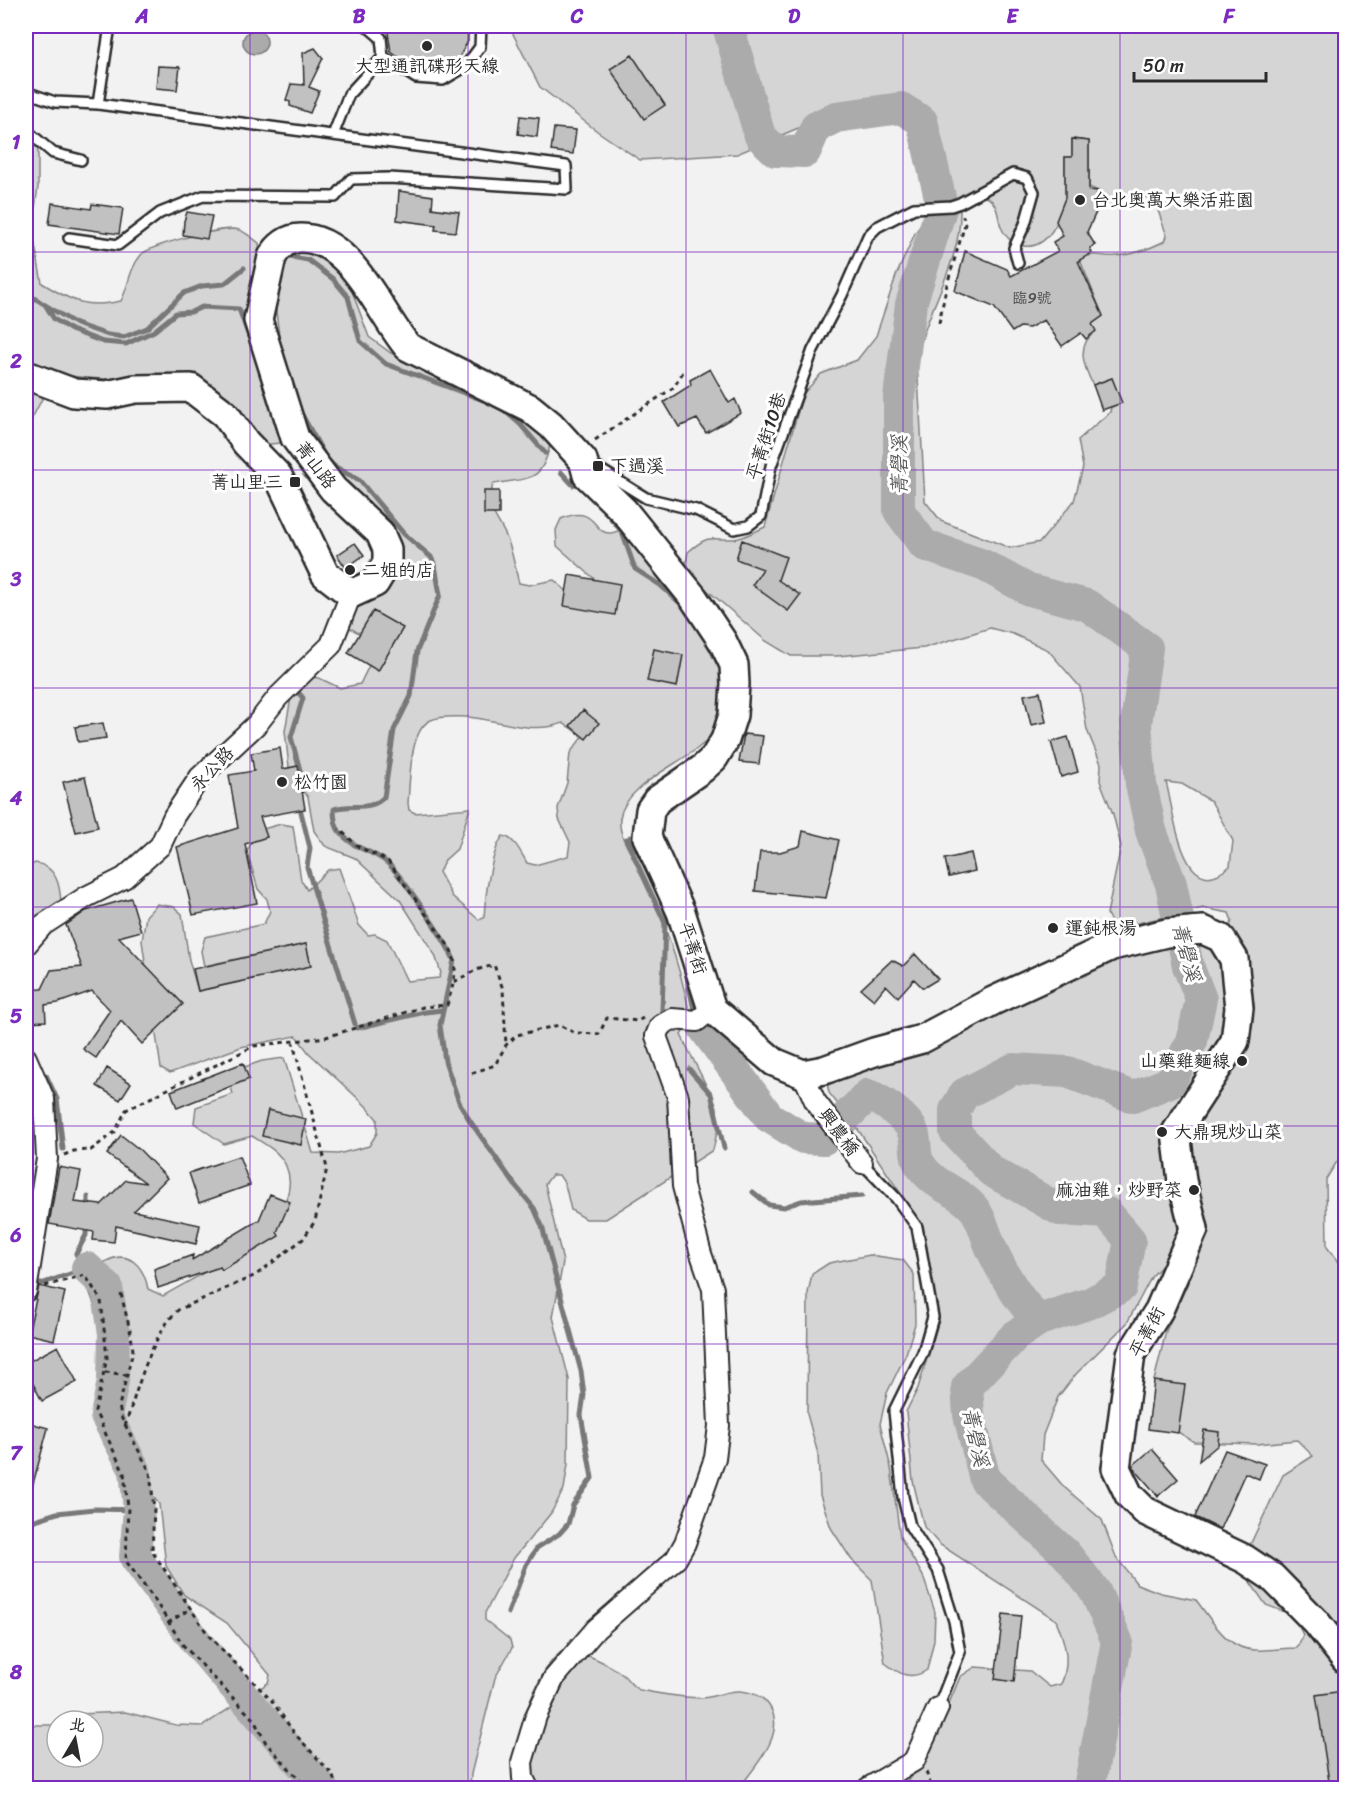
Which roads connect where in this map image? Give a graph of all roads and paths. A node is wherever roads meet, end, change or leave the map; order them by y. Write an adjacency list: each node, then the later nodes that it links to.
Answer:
1 (110, 26): 6 (lane)
2 (367, 26): 4 (lane)
3 (481, 26): 4 (lane)
4 (383, 57): 8 (lane)
5 (26, 92): 6 (lane)
6 (98, 104): 8 (lane)
7 (26, 130): 9 (lane)
8 (333, 135): 11 (lane)
9 (81, 160)
10 (956, 204): 12 (lane); 13 (path); 16 (lane, 平菁街10巷)
11 (69, 238)
12 (1018, 263)
13 (939, 322)
14 (683, 372): 16 (path)
15 (26, 375): 17 (street, 菁山路)
16 (586, 460): 17 (street, 菁山路); 21 (street, 平菁街)
17 (351, 594): 19 (street, 永公路)
18 (339, 829): 20 (path)
19 (26, 945)
20 (454, 982): 23 (path); 24 (path)
21 (712, 1009): 22 (street); 27 (street)
22 (672, 1019): 24 (path); 41 (street)
23 (293, 1042): 28 (path); 34 (path)
24 (506, 1045): 26 (path)
25 (26, 1058): 28 (street)
26 (472, 1073)
27 (803, 1074): 29 (street, 興農橋); 37 (street, 平菁街)
28 (47, 1159): 30 (street)
29 (862, 1163): 38 (lane)
30 (31, 1290): 32 (path)
31 (121, 1294): 33 (path)
32 (105, 1372): 33 (path); 36 (path)
33 (127, 1375): 34 (path)
34 (126, 1426): 35 (path)
35 (191, 1608): 36 (path); 40 (path)
36 (168, 1623): 39 (path)
37 (1346, 1660)
38 (938, 1708): 42 (street)
39 (307, 1788)
40 (337, 1788)
41 (528, 1788)
42 (868, 1788)

